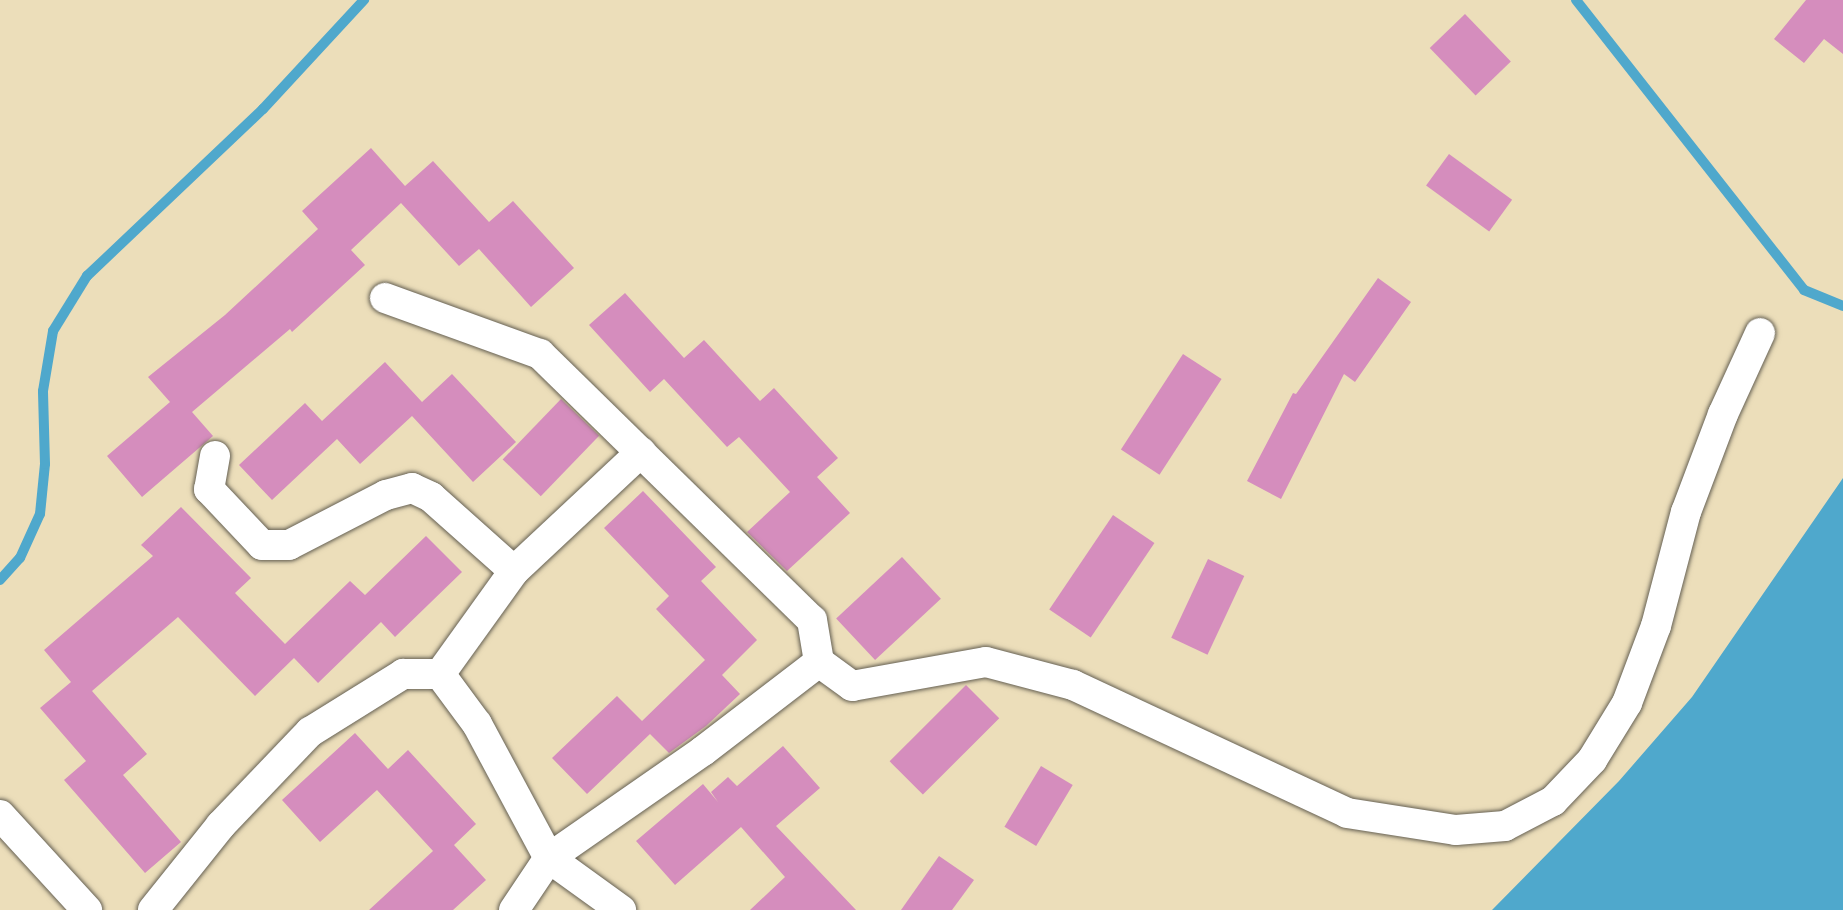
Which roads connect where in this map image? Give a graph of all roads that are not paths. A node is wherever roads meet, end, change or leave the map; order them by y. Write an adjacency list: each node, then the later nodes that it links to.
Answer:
1 (385, 298): 3 (street)
2 (1760, 333): 6 (street)
3 (641, 452): 5 (street); 6 (street)
4 (215, 456): 5 (street)
5 (514, 571): 7 (street)
6 (819, 662): 9 (street)
7 (440, 674): 9 (street); 11 (street)
8 (0, 815): 10 (street)
9 (549, 858): 12 (street); 13 (street)
10 (88, 910)
11 (153, 910)
12 (514, 910)
13 (621, 910)

